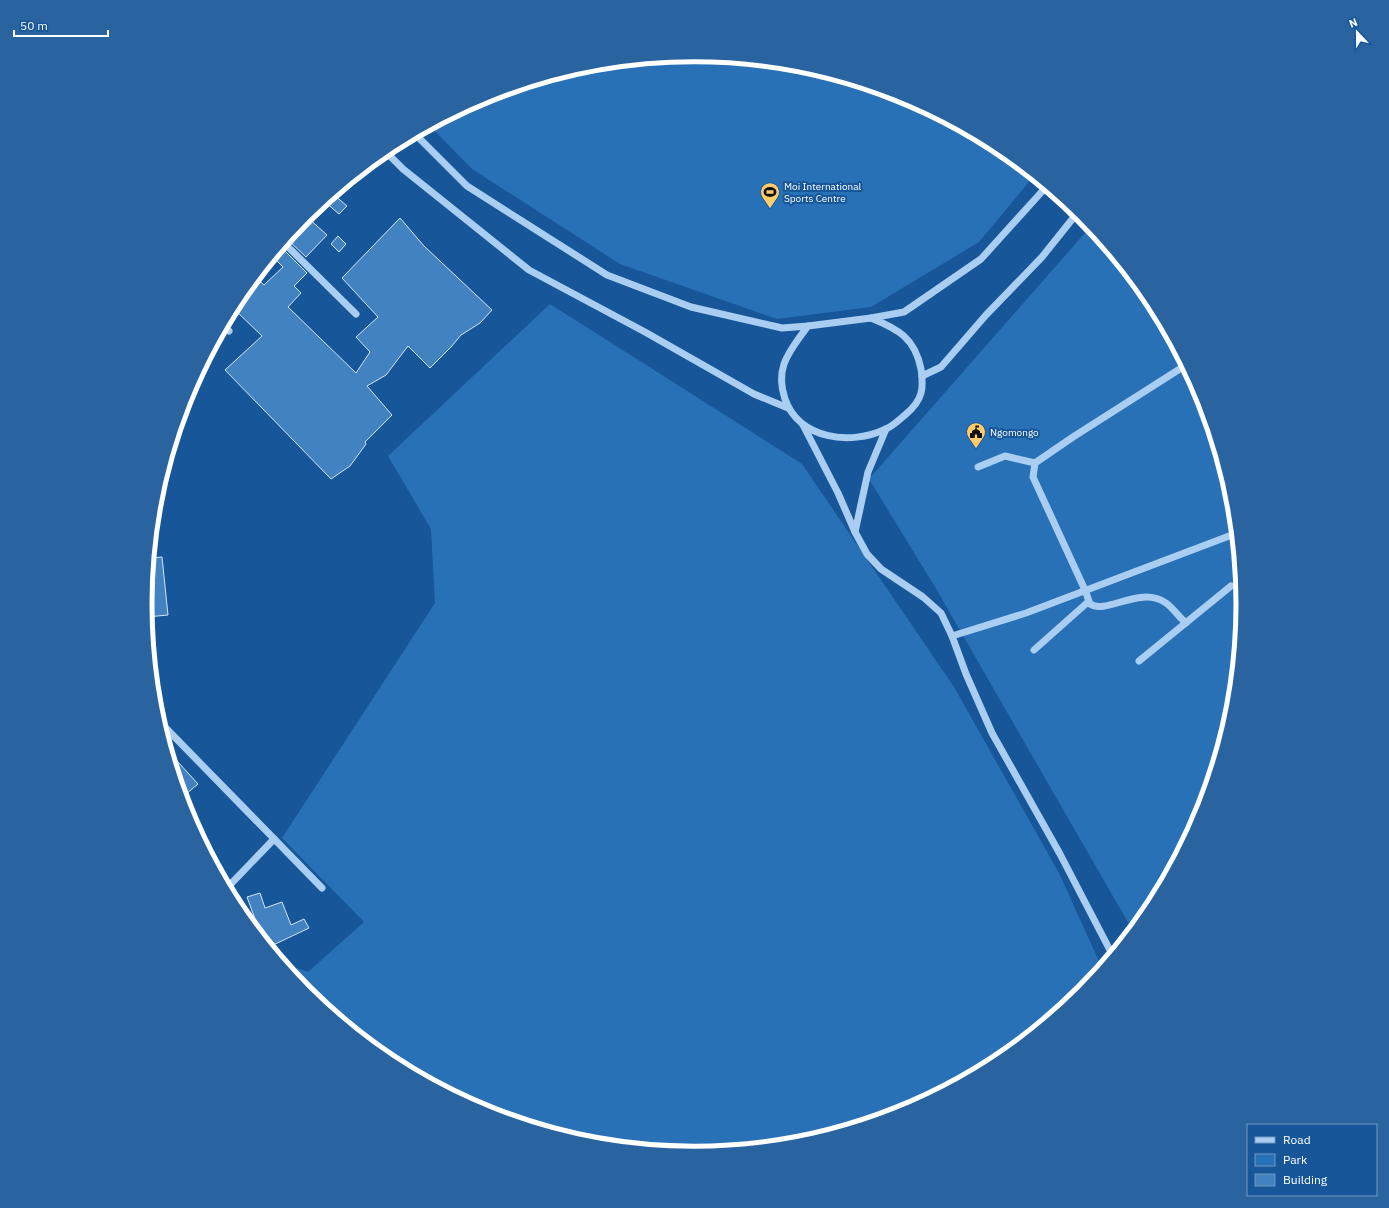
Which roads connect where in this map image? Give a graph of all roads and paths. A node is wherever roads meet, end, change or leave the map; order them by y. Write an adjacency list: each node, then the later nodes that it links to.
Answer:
1 (419, 138): 8 (street)
2 (389, 156): 11 (street)
3 (1043, 190): 7 (street)
4 (1074, 217): 10 (street)
5 (288, 246): 6 (street)
6 (356, 314)
7 (871, 318): 8 (street); 10 (street)
8 (808, 326): 11 (street)
9 (1182, 367): 14 (street)
10 (922, 376): 13 (street)
11 (788, 408): 12 (street)
12 (803, 425): 13 (street); 16 (street)
13 (886, 429): 16 (street)
14 (1034, 463): 15 (street); 19 (street)
15 (978, 467)
16 (855, 532): 22 (street)
17 (1232, 534): 19 (street)
18 (1231, 586): 21 (street)
19 (1085, 590): 20 (street); 22 (street)
20 (1088, 602): 21 (street); 23 (street)
21 (1186, 623): 24 (street)
22 (952, 636): 29 (street)
23 (1034, 650)
24 (1139, 661)
25 (168, 730): 26 (street)
26 (274, 839): 27 (street); 28 (street)
27 (231, 884)
28 (322, 888)
29 (1110, 951)

